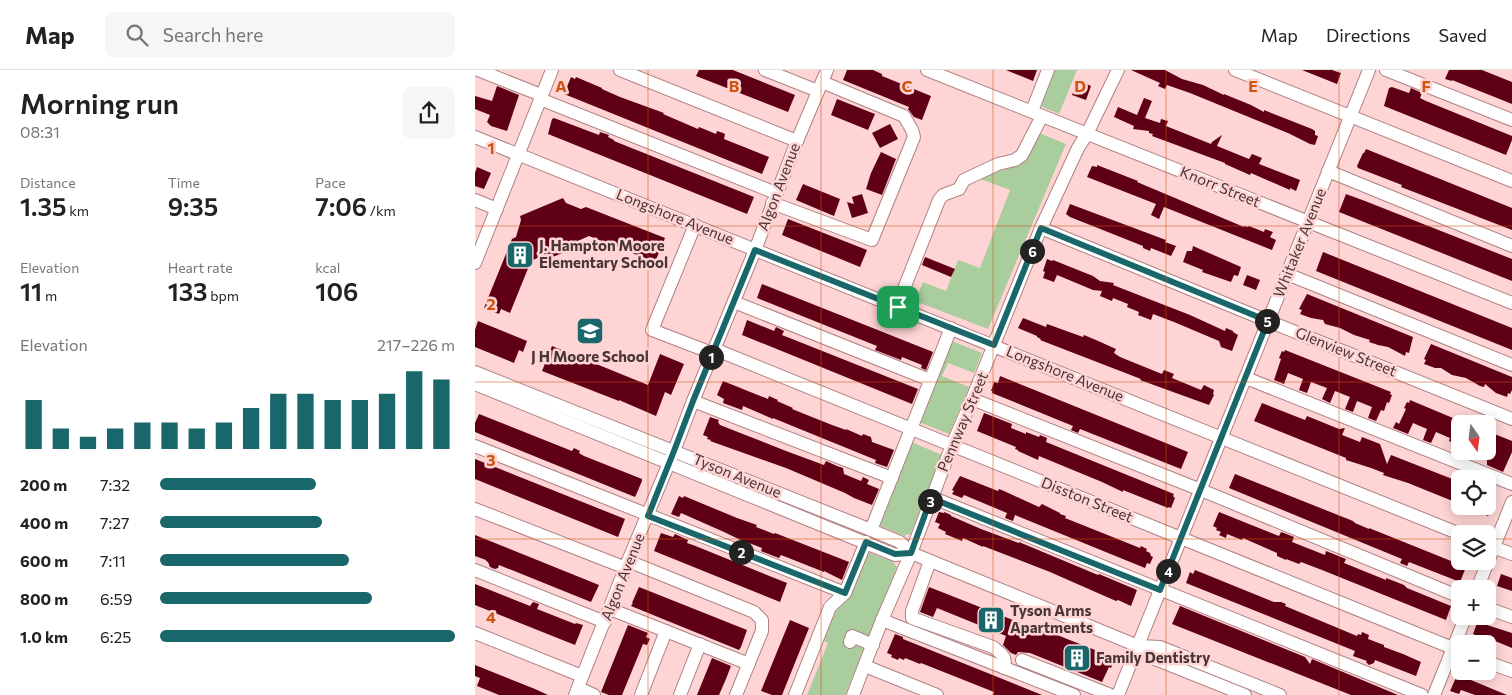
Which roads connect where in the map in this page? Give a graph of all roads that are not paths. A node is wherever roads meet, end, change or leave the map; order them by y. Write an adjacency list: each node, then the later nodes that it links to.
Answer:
1 (478, 70): 12 (street)
2 (552, 70): 12 (street)
3 (620, 70): 18 (street)
4 (765, 70): 11 (street)
5 (927, 70): 13 (street, Knorr Street)
6 (1048, 70): 13 (street)
7 (1118, 70): 16 (street, Pennway Street)
8 (1235, 70): 14 (street)
9 (1369, 70): 14 (street, Whitaker Avenue)
10 (1386, 70): 15 (street)
11 (822, 81): 18 (street, Algon Avenue); 22 (street)
12 (540, 97): 19 (street); 22 (street)
13 (1037, 113): 16 (street, Knorr Street); 34 (street)
14 (1350, 117): 20 (street, Whitaker Avenue); 21 (street)
15 (1512, 120)
16 (1087, 134): 25 (street, Knorr Street); 27 (street, Pennway Street)
17 (475, 136): 19 (street, Longshore Avenue)
18 (797, 141): 22 (street, Algon Avenue)
19 (518, 154): 24 (street); 26 (street, Longshore Avenue)
20 (1329, 171): 25 (street, Whitaker Avenue); 28 (street)
21 (1512, 181)
22 (774, 198): 29 (street, Algon Avenue)
23 (475, 200): 24 (street)
24 (497, 209): 30 (street)
25 (1308, 222): 31 (street, Whitaker Avenue); 33 (street, Knorr Street)
26 (695, 225): 29 (street, Longshore Avenue); 38 (street, Disston Street)
27 (1041, 228): 35 (street, Glenview Street); 37 (street, Pennway Street)
28 (1512, 246)
29 (755, 250): 32 (street, Algon Avenue); 34 (street, Longshore Avenue)
30 (476, 256)
31 (1287, 274): 35 (street, Whitaker Avenue); 39 (street)
32 (734, 302): 38 (street, Algon Avenue); 42 (street)
33 (1512, 304)
34 (898, 307): 36 (street, Longshore Avenue)
35 (1268, 321): 41 (street, Whitaker Avenue); 47 (street, Glenview Street)
36 (951, 328): 37 (street, Longshore Avenue); 42 (street)
37 (994, 345): 44 (street, Pennway Street); 49 (street, Longshore Avenue)
38 (713, 351): 45 (street, Algon Avenue); 48 (street, Disston Street)
39 (1512, 365)
40 (475, 372): 46 (street, Tyson Avenue)
41 (1245, 378): 49 (street, Whitaker Avenue); 55 (street)
42 (930, 380): 48 (street)
43 (475, 384): 46 (street, Tyson Avenue)
44 (972, 399): 50 (street, Pennway Street); 56 (street)
45 (693, 401): 52 (street, Algon Avenue); 54 (street)
46 (553, 409): 52 (street, Tyson Avenue); 53 (street, Tyson Avenue)
47 (1512, 419)
48 (912, 429): 50 (street, Disston Street); 54 (street)
49 (1221, 438): 56 (street, Whitaker Avenue); 63 (street, Longshore Avenue)
50 (952, 445): 57 (street, Pennway Street); 66 (street, Disston Street)
51 (475, 446): 62 (street)
52 (674, 451): 53 (street, Algon Avenue); 58 (street, Tyson Avenue)
53 (669, 464): 61 (street, Tyson Avenue); 62 (street, Algon Avenue)
54 (892, 478): 64 (street)
55 (1512, 484)
56 (1201, 490): 66 (street, Whitaker Avenue); 75 (street)
57 (931, 498): 68 (street, Pennway Street); 73 (street)
58 (796, 500): 61 (street); 64 (street, Tyson Avenue)
59 (1512, 502): 65 (street)
60 (475, 509): 71 (street)
61 (791, 512): 64 (street, Tyson Avenue)
62 (648, 516): 71 (street, Algon Avenue); 74 (street)
63 (1451, 530)
64 (868, 536): 68 (street, Tyson Avenue); 74 (street)
65 (1496, 536)
66 (1181, 538): 73 (street, Whitaker Avenue); 87 (street, Disston Street)
67 (1496, 548): 69 (street)
68 (911, 553): 70 (street, Tyson Avenue); 79 (street, Pennway Street)
69 (1512, 554)
70 (930, 561): 86 (street, Tyson Avenue); 93 (street)
71 (627, 565): 76 (street, Algon Avenue); 90 (street)
72 (475, 570): 80 (street)
73 (1160, 590): 86 (street, Whitaker Avenue); 108 (street)
74 (845, 593): 100 (street)
75 (1451, 593)
76 (610, 609): 80 (street, Algon Avenue); 81 (street)
77 (1496, 611): 78 (street)
78 (1512, 617)
79 (882, 620): 85 (street, Pennway Street); 93 (street)
80 (605, 622): 95 (street, Algon Avenue)
81 (666, 631): 84 (street); 97 (street)
82 (475, 633): 95 (street)
83 (850, 642): 85 (street)
84 (700, 644): 90 (street); 98 (street)
85 (873, 645): 92 (street, Pennway Street)
86 (1138, 646): 105 (street, Whitaker Avenue); 106 (street, Tyson Avenue); 107 (street, Tyson Avenue)
87 (1451, 648)
88 (1021, 660): 104 (street)
89 (1451, 662): 109 (street)
90 (749, 664): 99 (street)
91 (1496, 665): 94 (street)
92 (865, 666): 101 (street, Pennway Street); 102 (street)
93 (1004, 668): 103 (street)
94 (1512, 671)
95 (578, 686): 96 (street)
96 (594, 695)
97 (641, 695)
98 (681, 695)
99 (736, 695)
100 (795, 695)
101 (853, 695)
102 (937, 695)
103 (1074, 695)
104 (1111, 695)
105 (1118, 695)
106 (1245, 695)
107 (1279, 695)
108 (1422, 695)
109 (1434, 695)

